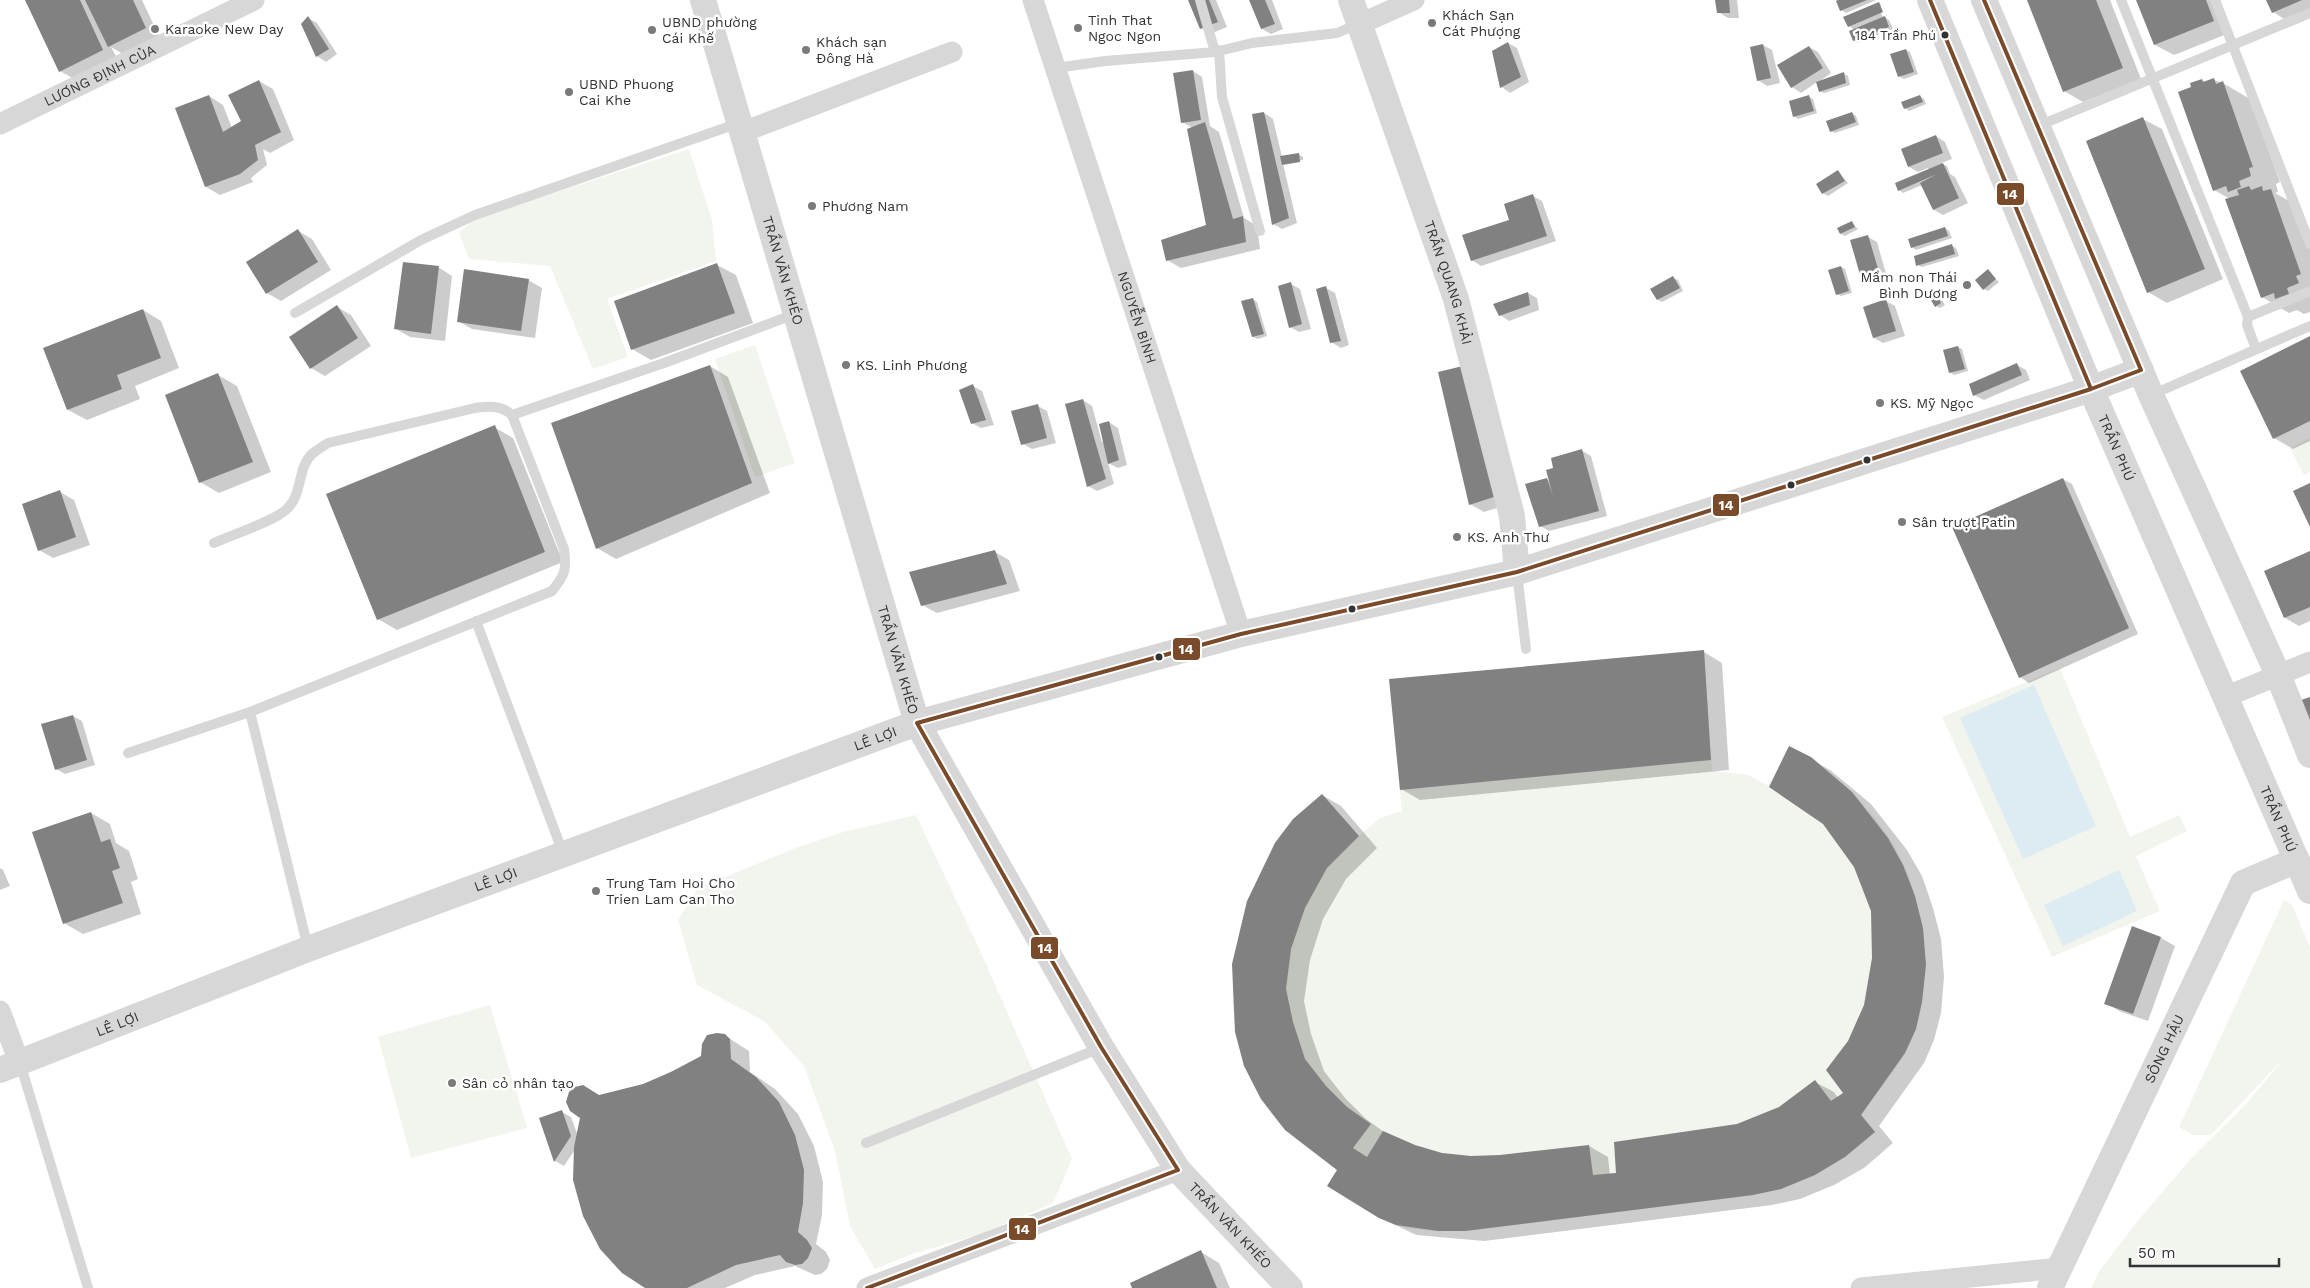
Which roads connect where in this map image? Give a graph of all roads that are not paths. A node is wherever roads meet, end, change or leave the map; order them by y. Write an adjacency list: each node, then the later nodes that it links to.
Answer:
1 (254, 0): 17 (street, LƯƠNG ĐỊNH CỦA)
2 (703, 0): 19 (street, TRẦN VĂN KHÉO)
3 (1032, 0): 15 (street, NGUYỄN BÌNH)
4 (1200, 0): 13 (lane)
5 (1414, 0): 10 (street)
6 (1930, 0): 29 (street, TRẦN PHÚ)
7 (1984, 0): 18 (street)
8 (2121, 0): 16 (lane)
9 (2215, 0): 12 (lane)
10 (1355, 12): 13 (lane); 33 (street, TRẦN QUANG KHẢI)
11 (2310, 13): 12 (lane)
12 (2232, 46): 16 (lane); 21 (lane)
13 (1217, 51): 15 (lane); 20 (lane)
14 (952, 52): 19 (street)
15 (1056, 68): 35 (street, NGUYỄN BÌNH)
16 (2152, 79): 18 (lane); 25 (lane)
17 (0, 124)
18 (2038, 126): 28 (street)
19 (742, 127): 23 (lane); 24 (street, TRẦN VĂN KHÉO)
20 (1260, 231)
21 (2310, 244)
22 (2310, 291): 25 (lane)
23 (296, 313)
24 (796, 313): 31 (lane); 41 (street, TRẦN VĂN KHÉO)
25 (2248, 317): 27 (lane)
26 (2310, 326): 27 (lane)
27 (2256, 349): 30 (lane)
28 (2141, 370): 29 (street, LÊ LỢI); 30 (street)
29 (2091, 389): 33 (street, LÊ LỢI); 39 (street, TRẦN PHÚ)
30 (2151, 395): 38 (street)
31 (512, 415): 32 (lane); 34 (lane)
32 (214, 543)
33 (1517, 572): 35 (street, LÊ LỢI); 36 (lane)
34 (476, 621): 40 (lane); 44 (lane)
35 (1241, 634): 41 (street, LÊ LỢI)
36 (1526, 649)
37 (2310, 662): 38 (street)
38 (2279, 677): 39 (street); 43 (street)
39 (2225, 697): 45 (street, TRẦN PHÚ)
40 (250, 712): 42 (lane); 47 (lane)
41 (917, 723): 44 (street, LÊ LỢI); 49 (street, TRẦN VĂN KHÉO)
42 (128, 753)
43 (2310, 755)
44 (562, 853): 47 (street, LÊ LỢI)
45 (2297, 860): 46 (street, TRẦN PHÚ); 53 (street, SÔNG HẬU)
46 (2310, 891)
47 (308, 949): 50 (street, LÊ LỢI)
48 (0, 1011): 50 (street)
49 (1100, 1047): 51 (lane); 52 (street, TRẦN VĂN KHÉO)
50 (10, 1066): 54 (lane)
51 (866, 1143)
52 (1178, 1170): 55 (street); 56 (street, TRẦN VĂN KHÉO)
53 (2055, 1278): 57 (street, SÔNG HẬU)
54 (88, 1288)
55 (868, 1288)
56 (1290, 1288)
57 (1861, 1288)

